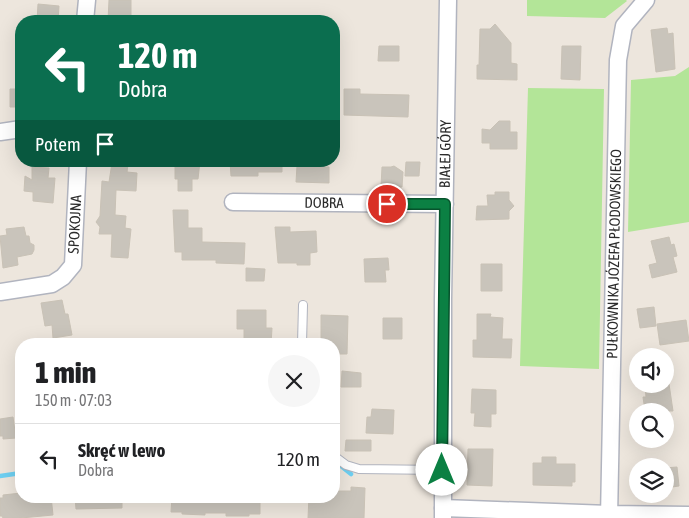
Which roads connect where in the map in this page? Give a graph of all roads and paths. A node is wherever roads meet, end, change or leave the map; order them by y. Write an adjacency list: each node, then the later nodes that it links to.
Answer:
1 (86, 0): 4 (street)
2 (448, 0): 9 (street, BIAŁEJ GÓRY)
3 (646, 0): 17 (street, PUŁKOWNIKA JÓZEFA PŁODOWSKIEGO)
4 (85, 15)
5 (15, 130): 6 (street)
6 (0, 132)
7 (78, 167): 10 (street, SPOKOJNA)
8 (233, 202): 9 (street, DOBRA)
9 (445, 204): 14 (street, BIAŁEJ GÓRY)
10 (0, 292)
11 (303, 305): 12 (lane)
12 (302, 338)
13 (340, 460): 14 (lane)
14 (442, 470): 15 (street, BIAŁEJ GÓRY)
15 (443, 513): 17 (street)
16 (689, 515): 17 (street)
17 (608, 516)

